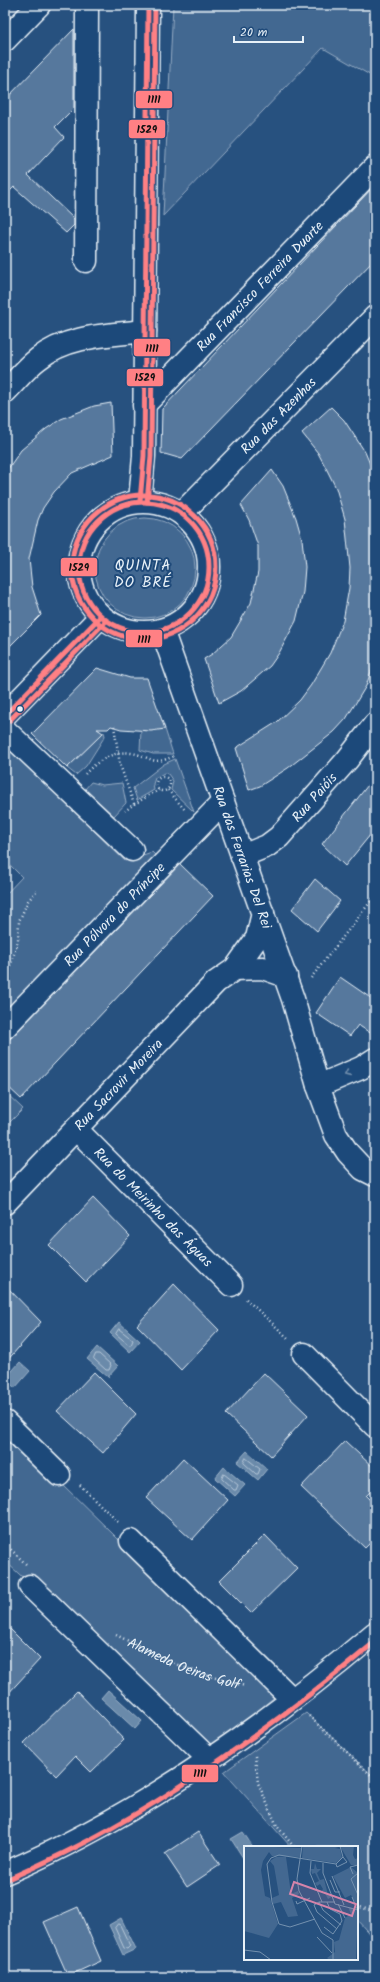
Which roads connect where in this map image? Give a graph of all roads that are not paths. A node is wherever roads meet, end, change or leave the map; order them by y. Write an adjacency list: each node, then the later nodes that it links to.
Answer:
1 (39, 5): 4 (street)
2 (87, 5): 6 (street)
3 (148, 5): 8 (street)
4 (5, 40)
5 (375, 166): 10 (street, Rua Francisco Ferreira Duarte)
6 (86, 261)
7 (375, 317): 12 (street, Rua das Azenhas)
8 (145, 331): 9 (street); 10 (street)
9 (5, 392)
10 (144, 405): 11 (street)
11 (140, 501): 12 (street); 13 (street)
12 (182, 513): 14 (street)
13 (101, 616): 14 (street); 15 (street)
14 (162, 630): 18 (street, Rua das Ferrarias Del Rei)
15 (5, 715)
16 (375, 724): 20 (street, Rua Paióis)
17 (5, 730): 19 (street)
18 (223, 802): 20 (street, Rua das Ferrarias Del Rei); 24 (street, Rua Pólvora do Príncipe)
19 (132, 850)
20 (242, 856): 21 (street, Rua das Ferrarias Del Rei)
21 (263, 913): 22 (street, Rua Sacrovir Moreira); 23 (street, Rua das Ferrarias Del Rei)
22 (234, 969): 23 (street); 27 (street, Rua Sacrovir Moreira)
23 (286, 976): 26 (street, Rua das Ferrarias Del Rei)
24 (5, 1027)
25 (375, 1059): 26 (street, one-way to 26)
26 (318, 1086): 28 (street, Rua das Ferrarias Del Rei)
27 (76, 1129): 29 (street, Rua Sacrovir Moreira); 30 (street, Rua do Meirinho das Águas)
28 (375, 1175)
29 (5, 1203)
30 (231, 1285)
31 (304, 1354): 33 (street)
32 (5, 1422): 34 (street)
33 (375, 1426)
34 (59, 1475)
35 (131, 1541): 38 (street, Alameda Oeiras Golf)
36 (29, 1576): 39 (street)
37 (375, 1633): 38 (street)
38 (292, 1699): 39 (street)
39 (210, 1760): 40 (street)
40 (5, 1873)

